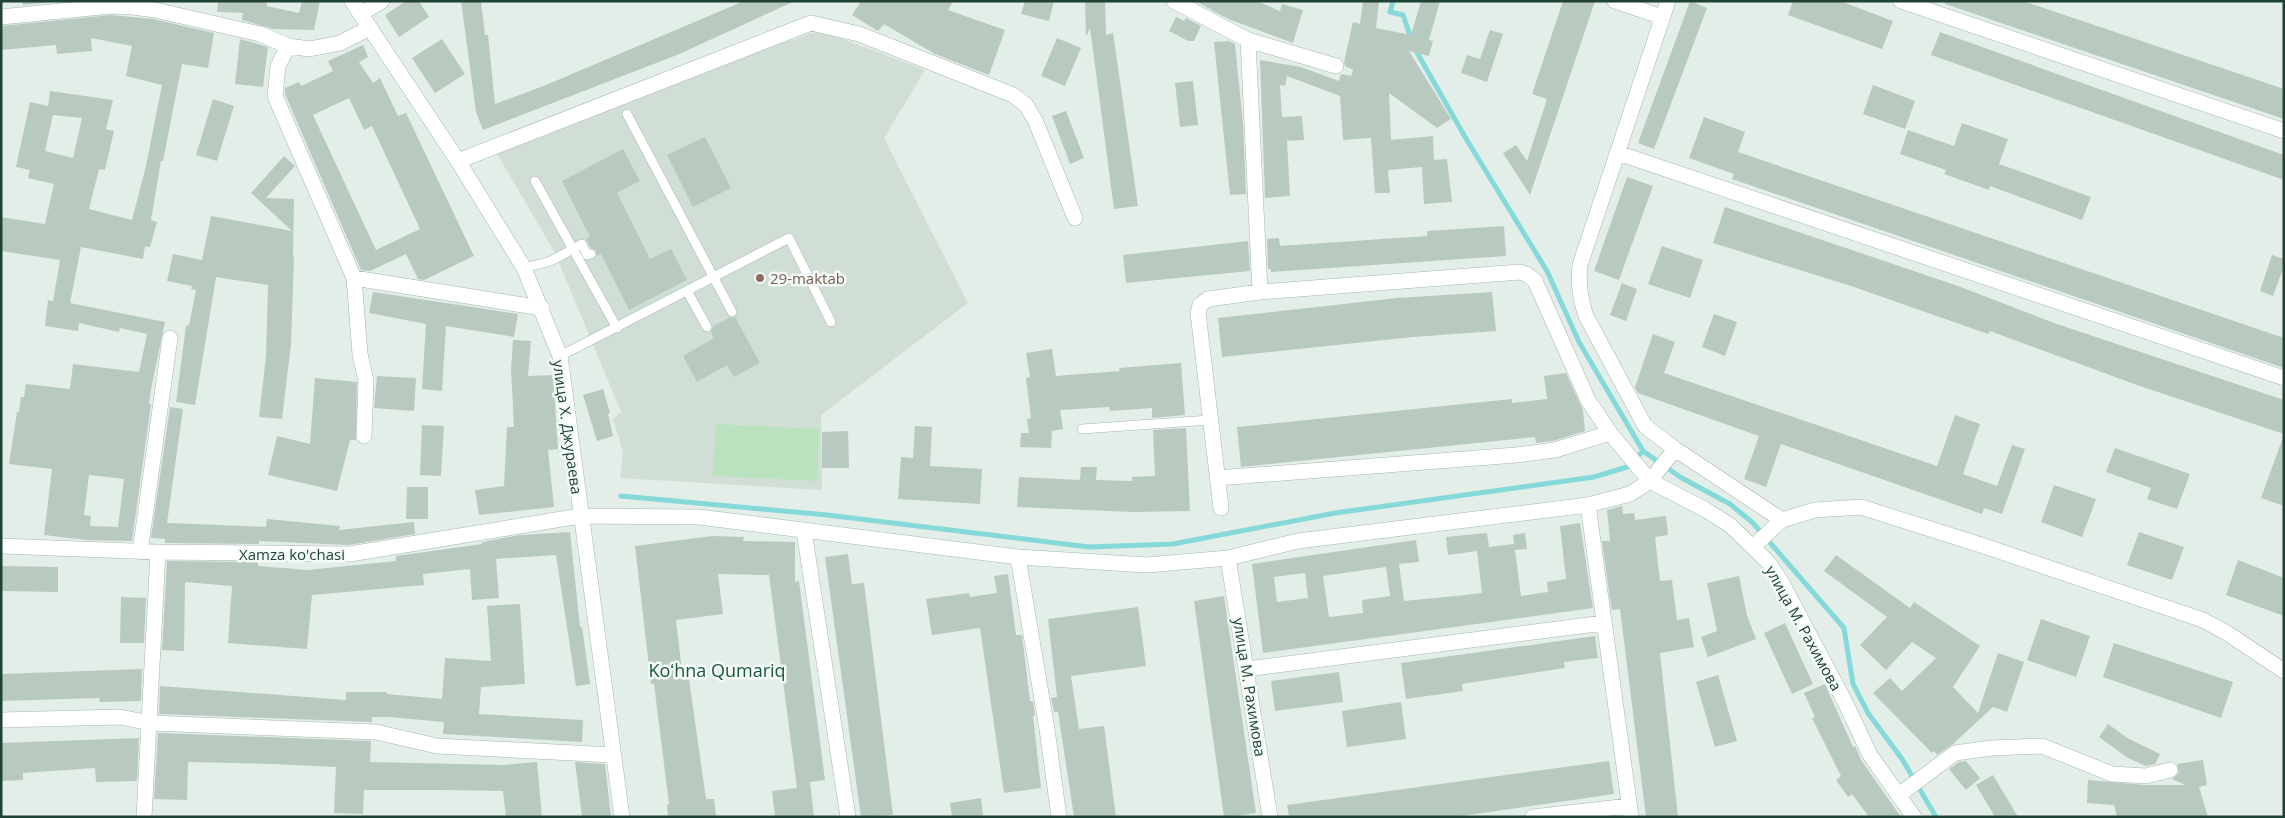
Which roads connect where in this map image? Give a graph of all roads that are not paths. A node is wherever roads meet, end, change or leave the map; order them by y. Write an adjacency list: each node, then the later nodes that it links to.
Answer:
1 (382, 1): 6 (street)
2 (1174, 1): 10 (street)
3 (1615, 1): 8 (street)
4 (1668, 1): 8 (street)
5 (1901, 1): 14 (street)
6 (356, 8): 9 (street, улица Х. Джураева)
7 (1, 17): 11 (street)
8 (1662, 17): 15 (street)
9 (370, 28): 11 (street); 16 (street, улица Х. Джураева)
10 (1248, 40): 12 (street); 25 (street)
11 (288, 46): 23 (street)
12 (1336, 66)
13 (627, 114): 22 (lane)
14 (2284, 131)
15 (1618, 153): 33 (street); 38 (street)
16 (458, 161): 18 (street); 21 (street, улица Х. Джураева)
17 (534, 182): 19 (lane)
18 (1075, 218)
19 (569, 252): 20 (lane); 21 (lane); 30 (lane)
20 (591, 254)
21 (524, 268): 26 (street, улица Х. Джураева)
22 (713, 276): 24 (lane); 27 (lane); 28 (lane)
23 (354, 278): 26 (street); 37 (street)
24 (687, 290): 29 (lane); 30 (lane)
25 (1260, 292): 34 (street); 36 (street)
26 (542, 308): 32 (street, улица Х. Джураева)
27 (732, 312)
28 (831, 322)
29 (707, 327)
30 (617, 328): 32 (lane)
31 (170, 338): 48 (street)
32 (560, 356): 43 (street, улица Х. Джураева)
33 (2284, 378)
34 (1210, 420): 35 (lane); 40 (street)
35 (1082, 429)
36 (1610, 433): 39 (street); 40 (street)
37 (364, 436)
38 (1675, 450): 39 (street, Xamza ko'chasi); 44 (street)
39 (1653, 476): 41 (street, Xamza ko'chasi); 47 (street, улица М. Рахимова)
40 (1216, 478): 42 (street)
41 (1588, 504): 51 (street, Xamza ko'chasi); 52 (street)
42 (1221, 508)
43 (580, 516): 45 (street, Xamza ko'chasi); 49 (street, Xamza ko'chasi); 57 (street, улица Х. Джураева)
44 (1782, 520): 47 (street); 54 (street)
45 (804, 531): 50 (street, Xamza ko'chasi); 63 (street)
46 (1, 546): 48 (street, Xamza ko'chasi)
47 (1754, 546): 59 (street, улица М. Рахимова)
48 (140, 552): 49 (street, Xamza ko'chasi)
49 (158, 552): 56 (street)
50 (1018, 557): 51 (street, Xamza ko'chasi); 64 (street)
51 (1228, 558): 53 (street, улица М. Рахимова)
52 (1604, 623): 53 (street); 60 (street)
53 (1247, 668): 65 (street, улица М. Рахимова)
54 (2284, 671)
55 (1, 720): 56 (street)
56 (150, 723): 57 (street); 61 (street)
57 (613, 755): 62 (street, улица Х. Джураева)
58 (2170, 770): 59 (street)
59 (1909, 787): 67 (street, улица М. Рахимова)
60 (1630, 811): 66 (street)
61 (144, 817)
62 (622, 817)
63 (848, 817)
64 (1059, 817)
65 (1270, 817)
66 (1533, 817)
67 (1914, 817)

